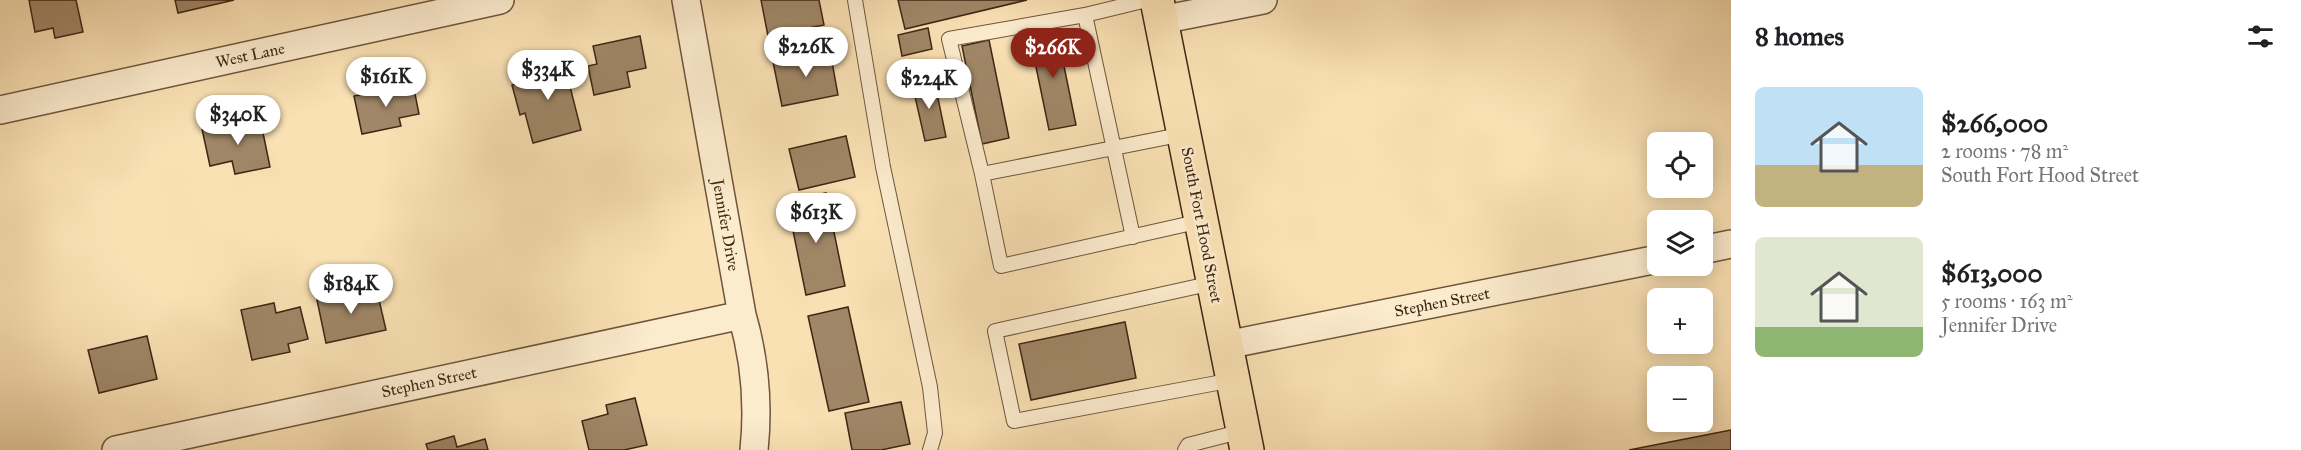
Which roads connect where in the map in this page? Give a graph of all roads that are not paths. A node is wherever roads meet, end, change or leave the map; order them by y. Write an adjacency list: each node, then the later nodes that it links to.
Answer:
1 (500, 0): 7 (street, West Lane)
2 (686, 0): 17 (street, Jennifer Drive)
3 (855, 0): 23 (lane)
4 (1263, 0): 5 (street)
5 (1155, 7): 6 (lane); 8 (highway, South Fort Hood Street)
6 (1085, 15): 9 (lane); 10 (lane)
7 (0, 110)
8 (1184, 134): 9 (lane); 11 (highway, South Fort Hood Street)
9 (1114, 148): 10 (lane); 12 (lane)
10 (982, 174): 12 (lane)
11 (1201, 222): 12 (lane); 16 (highway, South Fort Hood Street)
12 (1133, 237)
13 (1731, 244): 14 (street)
14 (1713, 248)
15 (1647, 261): 18 (street, Stephen Street)
16 (1213, 283): 18 (highway, South Fort Hood Street); 19 (lane)
17 (742, 315): 21 (street, Stephen Street); 22 (street, Jennifer Drive)
18 (1226, 345): 19 (highway, South Fort Hood Street)
19 (1233, 380): 20 (highway, South Fort Hood Street)
20 (1245, 440): 24 (lane)
21 (116, 450)
22 (754, 450)
23 (930, 450)
24 (1185, 450)

